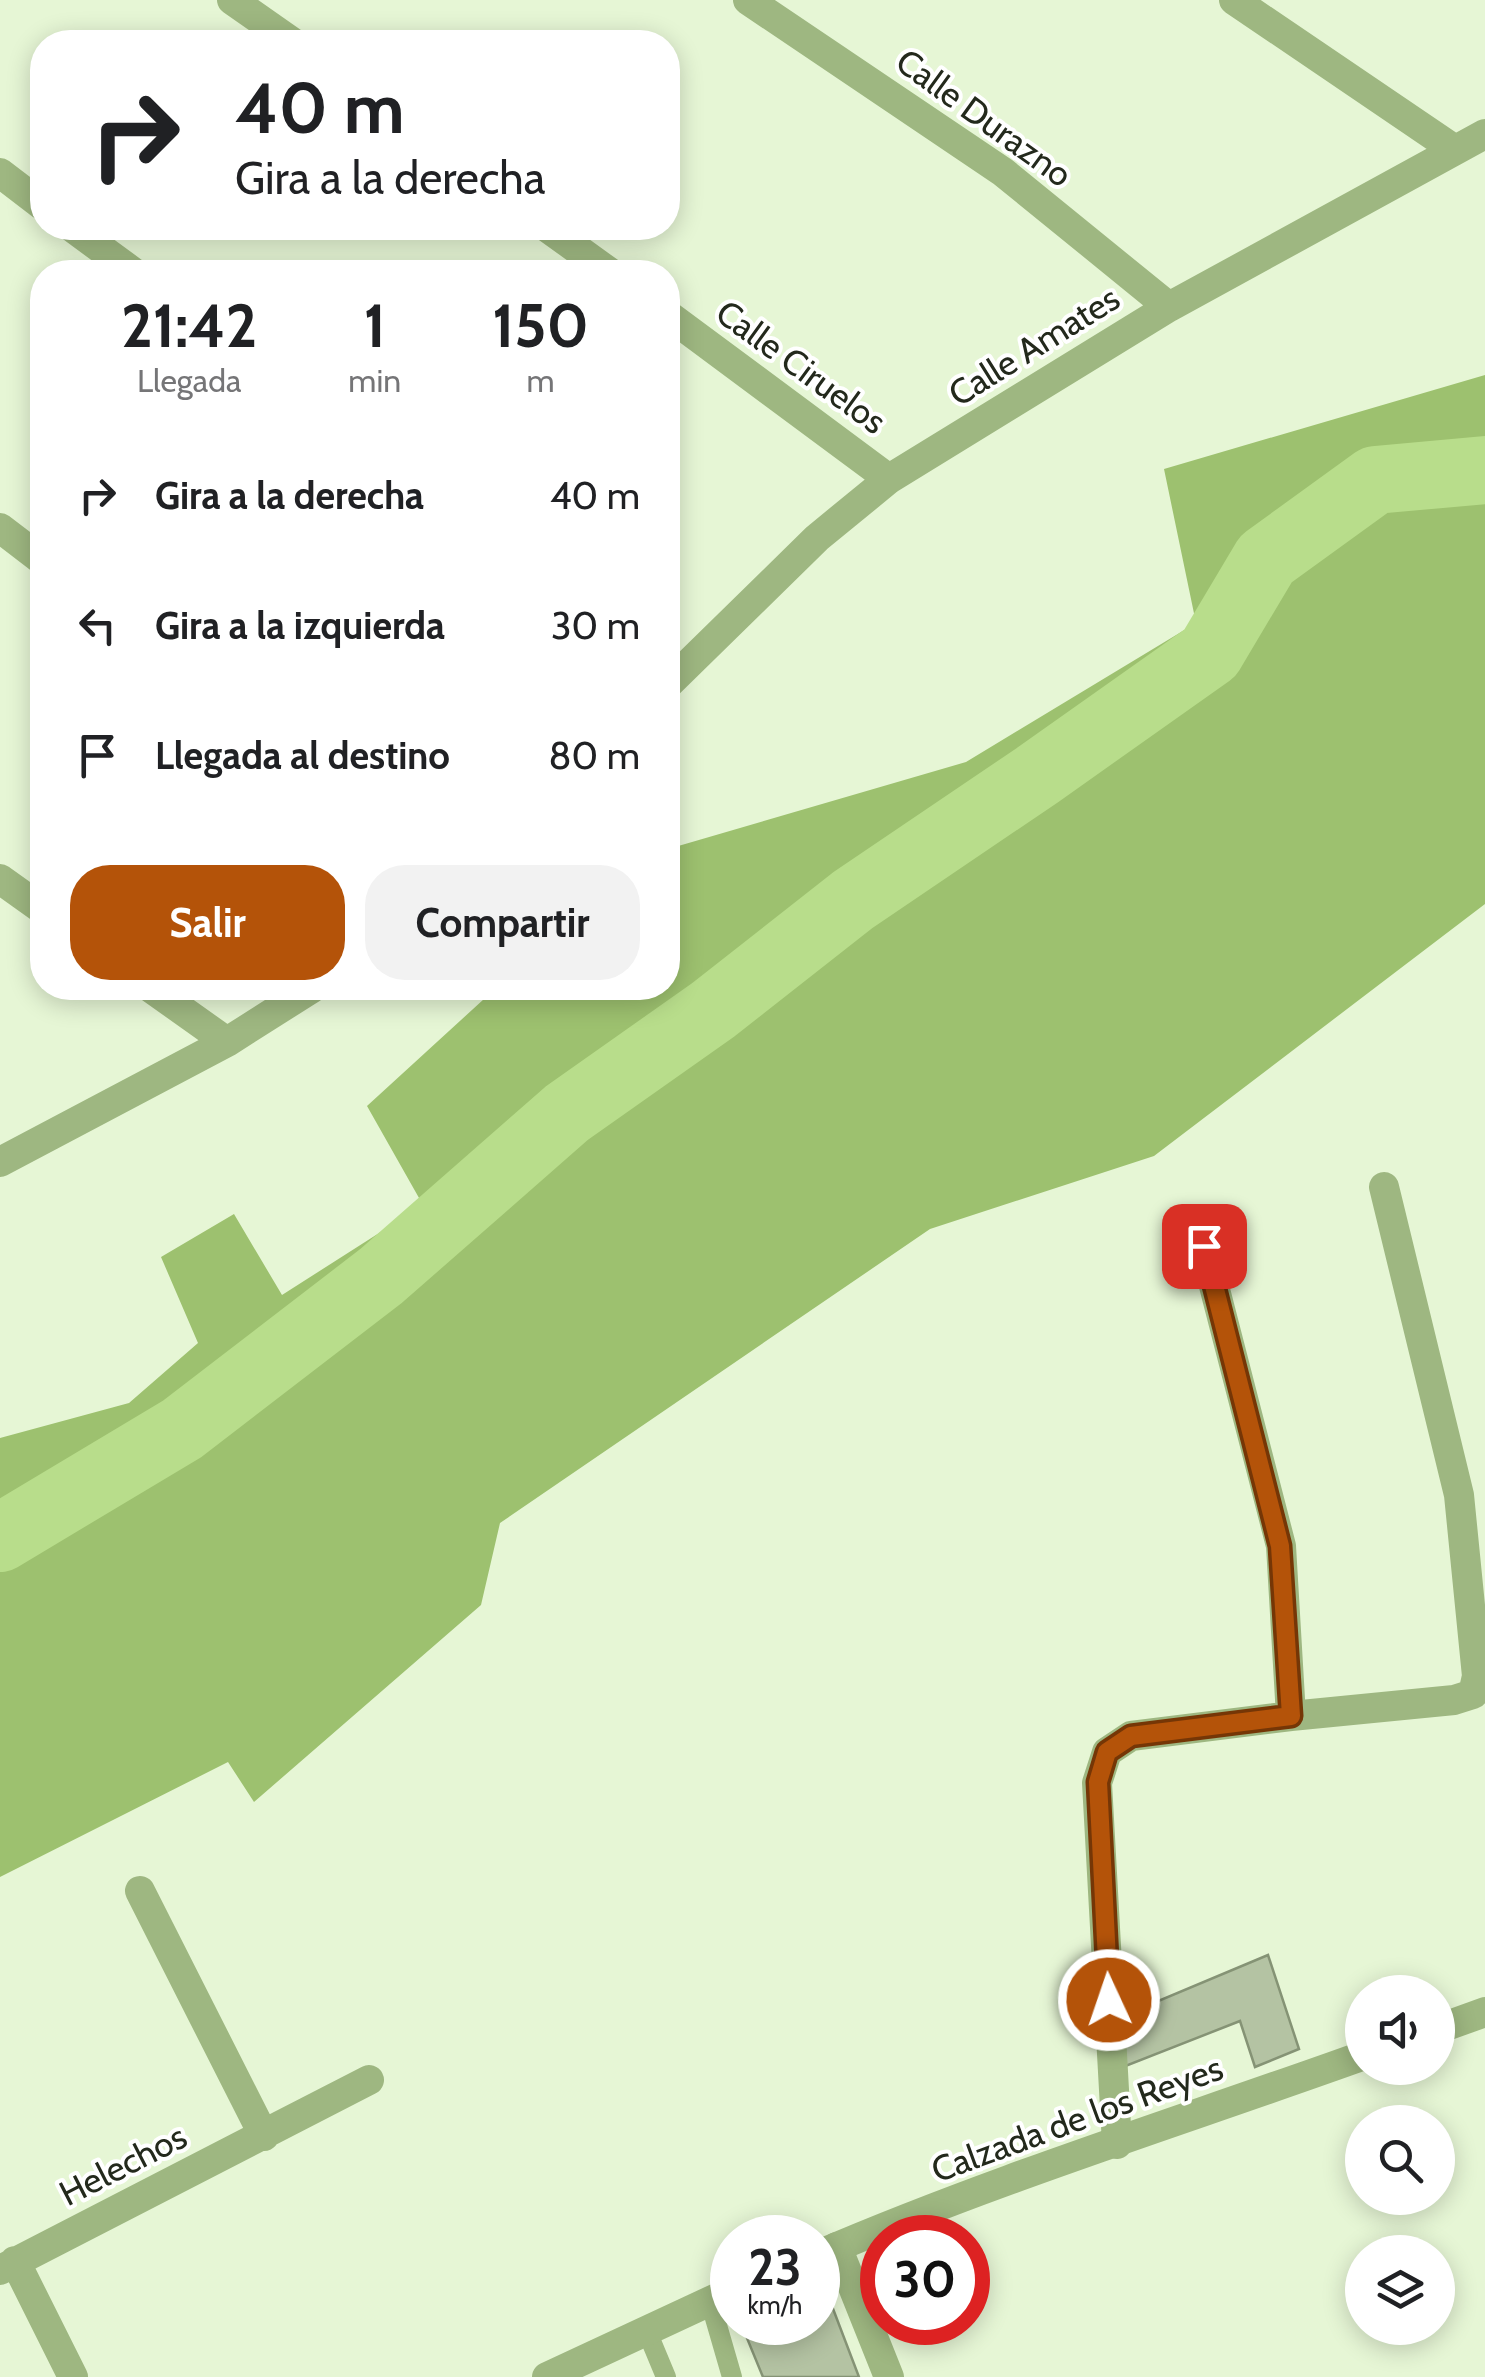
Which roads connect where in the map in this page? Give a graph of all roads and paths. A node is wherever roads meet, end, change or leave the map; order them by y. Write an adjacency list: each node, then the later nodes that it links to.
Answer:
1 (232, 0): 4 (street)
2 (748, 0): 13 (street, Calle Durazno)
3 (1234, 0): 6 (street)
4 (275, 30)
5 (1485, 134): 6 (street, Calle Amates)
6 (1455, 150): 13 (street, Calle Amates)
7 (0, 173): 8 (street)
8 (30, 196)
9 (90, 240): 11 (street)
10 (565, 240): 12 (street)
11 (117, 260)
12 (592, 260)
13 (1169, 307): 15 (street, Calle Amates)
14 (680, 325): 15 (street, Calle Ciruelos)
15 (890, 479): 18 (street, Calle Amates)
16 (0, 528): 17 (street)
17 (30, 551)
18 (680, 667)
19 (0, 879): 20 (street)
20 (30, 900)
21 (168, 1000): 23 (street)
22 (293, 1000): 23 (street)
23 (227, 1042): 24 (street)
24 (0, 1162)
25 (1384, 1187): 27 (street)
26 (1204, 1246): 27 (street)
27 (1291, 1716): 34 (street)
28 (140, 1891): 33 (street)
29 (1485, 2012): 30 (street)
30 (1455, 2023)
31 (1345, 2062): 34 (street, Calzada de los Reyes)
32 (368, 2080): 33 (street, Helechos)
33 (264, 2136): 36 (street, Helechos)
34 (1116, 2144): 35 (street, Calzada de los Reyes)
35 (840, 2246)
36 (7, 2266): 41 (street)
37 (840, 2277): 45 (street)
38 (710, 2301): 39 (street)
39 (646, 2329): 42 (street); 43 (lane)
40 (728, 2345): 44 (lane)
41 (73, 2377)
42 (547, 2377)
43 (666, 2377)
44 (732, 2377)
45 (889, 2377)

